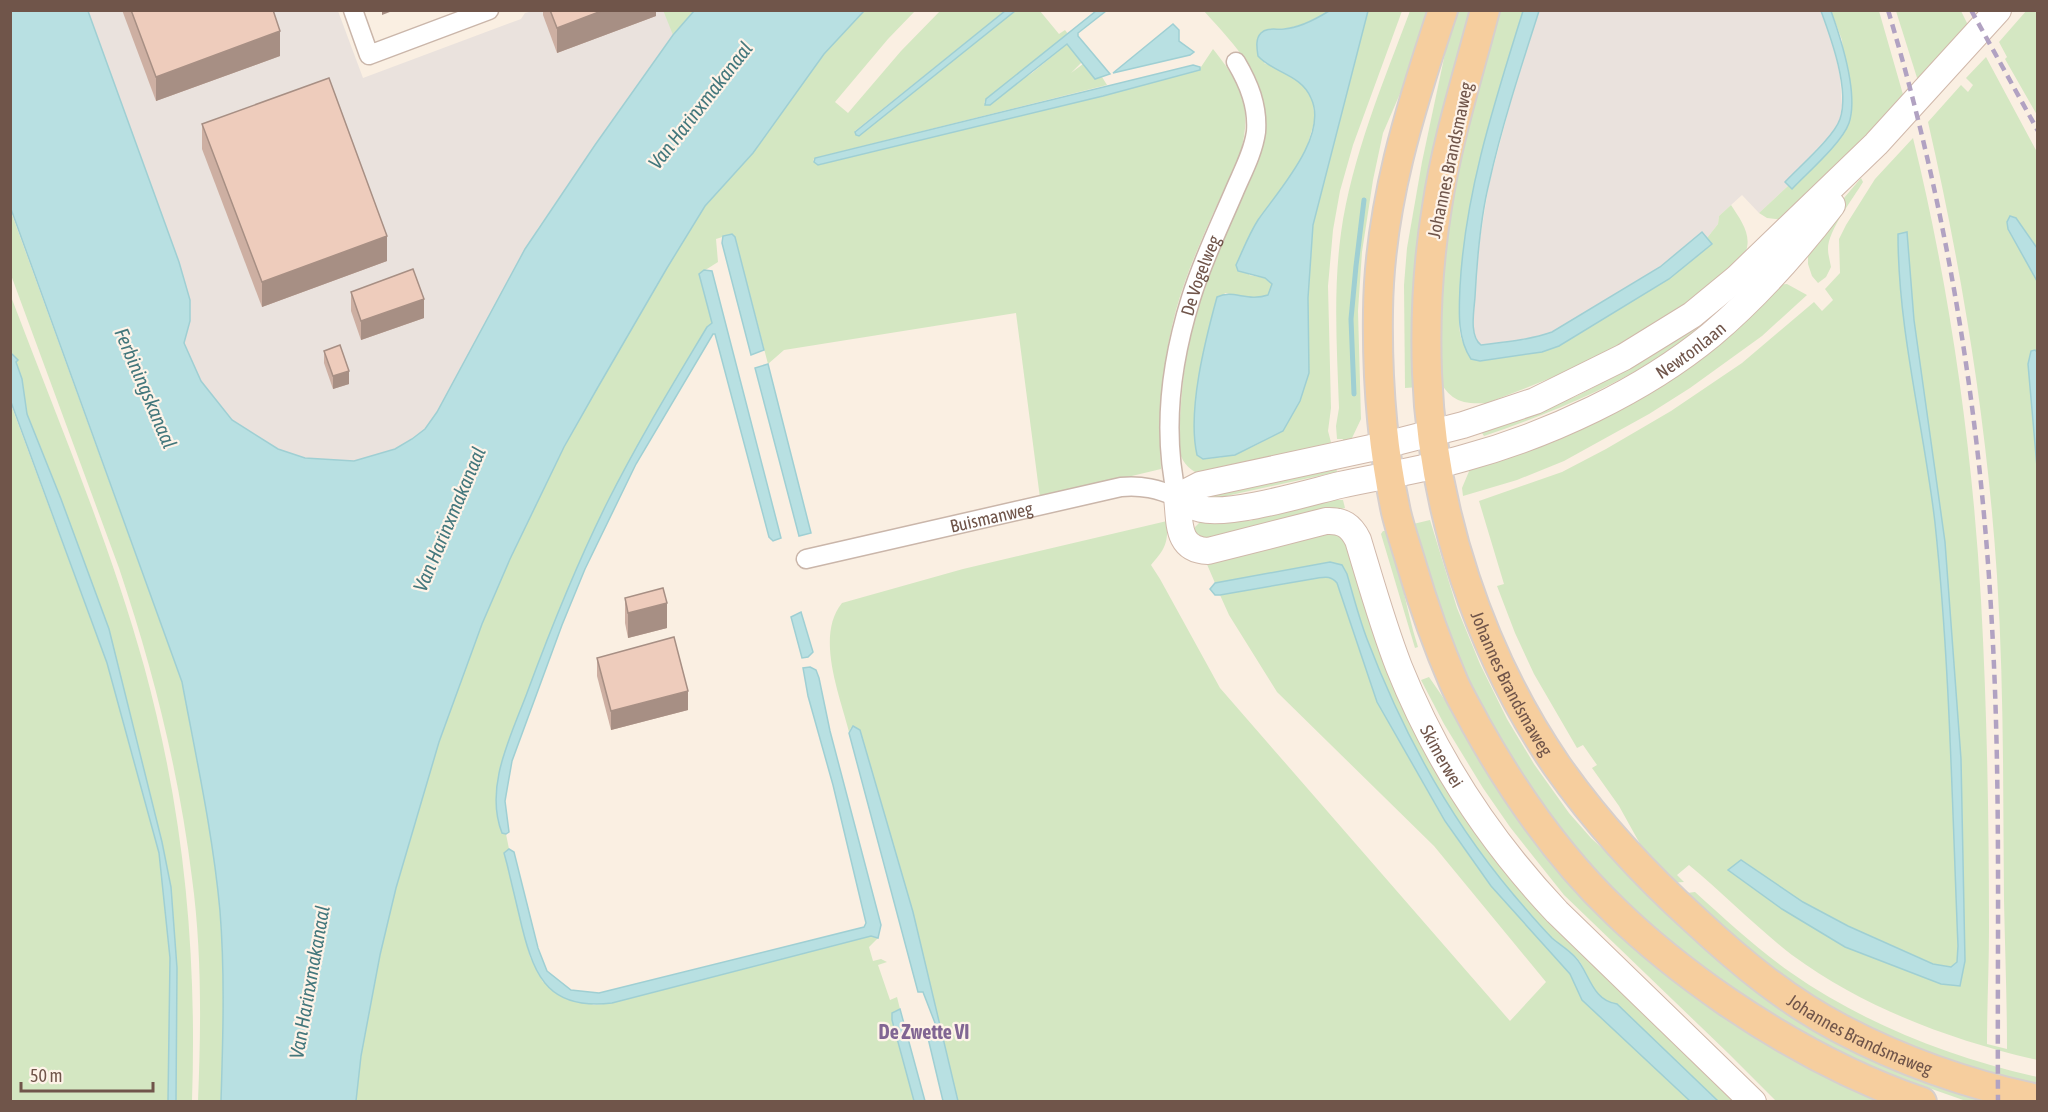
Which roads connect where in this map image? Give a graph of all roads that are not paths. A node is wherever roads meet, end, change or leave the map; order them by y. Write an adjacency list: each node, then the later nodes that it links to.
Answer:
1 (353, 10): 2 (street)
2 (489, 10)
3 (1443, 10): 9 (main road, Johannes Brandsmaweg)
4 (1485, 10): 8 (main road, Johannes Brandsmaweg)
5 (1998, 10): 7 (street, Newtonlaan)
6 (1236, 62): 12 (street, De Vogelweg)
7 (1876, 144): 8 (street, Newtonlaan); 10 (street, Newtonlaan)
8 (1433, 434): 9 (street, Newtonlaan); 10 (main road, Johannes Brandsmaweg)
9 (1384, 445): 11 (main road, Johannes Brandsmaweg); 12 (street)
10 (1437, 465): 11 (street, Newtonlaan); 14 (main road, Johannes Brandsmaweg)
11 (1389, 475): 12 (street, Buismanweg); 16 (main road, Johannes Brandsmaweg)
12 (1177, 497): 13 (street, Buismanweg); 15 (street, Skimerwei)
13 (806, 558)
14 (2037, 1099)
15 (1753, 1101)
16 (1922, 1101)

